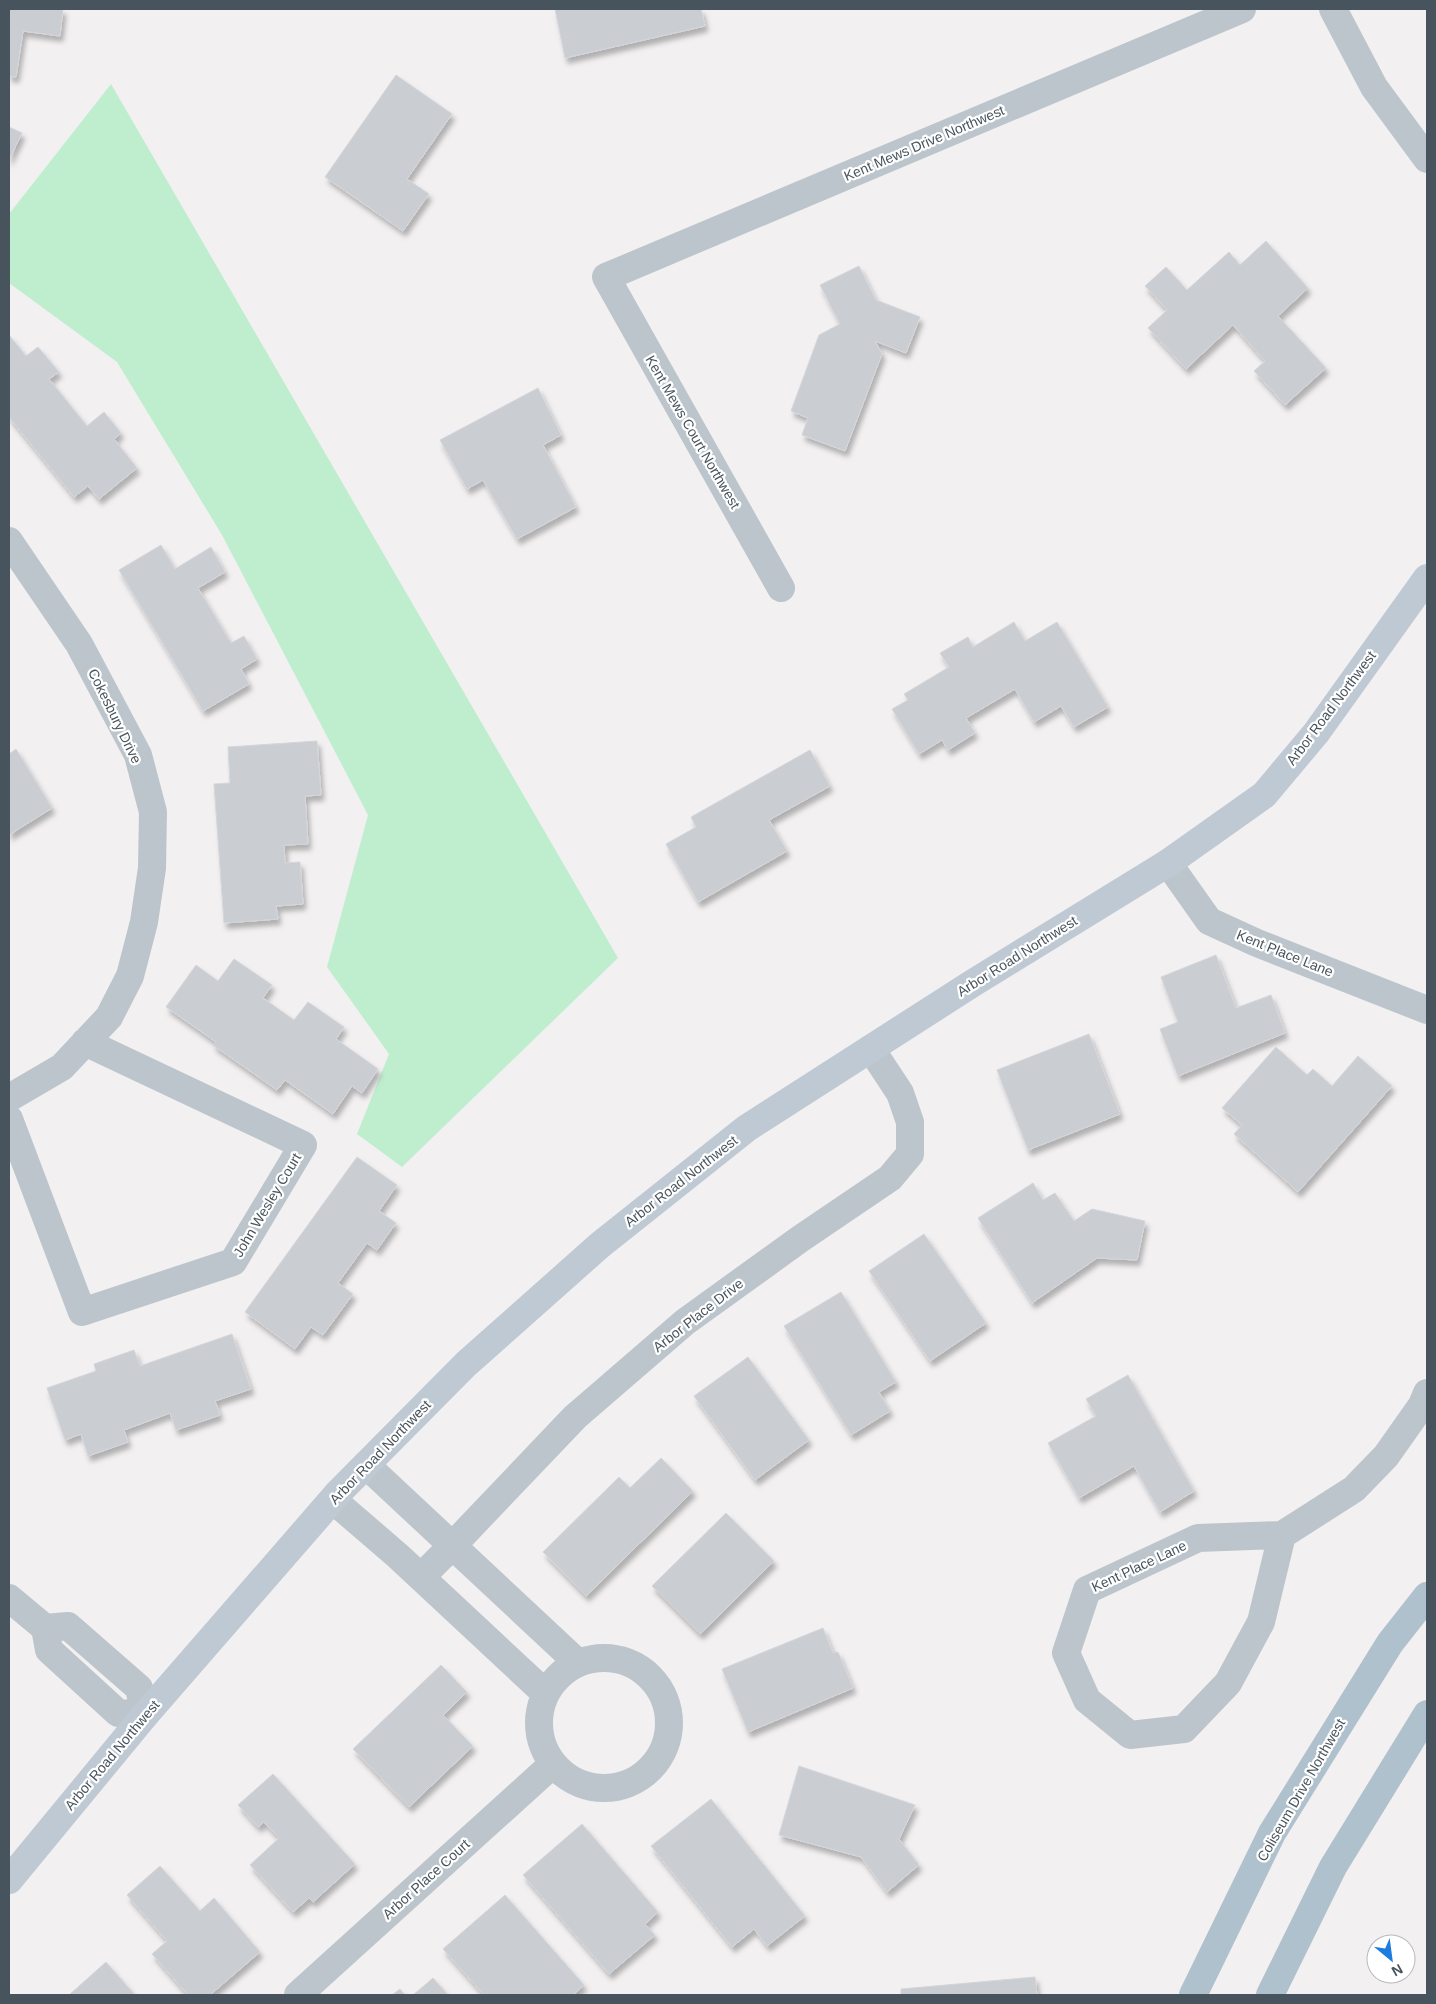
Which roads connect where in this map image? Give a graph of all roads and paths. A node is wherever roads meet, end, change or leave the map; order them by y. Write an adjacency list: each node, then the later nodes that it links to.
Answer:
1 (1242, 9): 4 (street, Kent Mews Drive Northwest)
2 (1333, 9): 3 (street)
3 (1427, 159)
4 (606, 277): 7 (street, Kent Mews Court Northwest)
5 (9, 541): 10 (street, Cokesbury Drive)
6 (1427, 578): 8 (street, Arbor Road Northwest)
7 (781, 588)
8 (1168, 863): 9 (street, Kent Place Lane); 11 (street, Arbor Road Northwest)
9 (1427, 1010)
10 (85, 1042): 12 (street, Cokesbury Drive); 13 (street, John Wesley Court)
11 (871, 1049): 15 (street, Arbor Road Northwest); 18 (street, Arbor Place Drive)
12 (9, 1098)
13 (9, 1119)
14 (1427, 1393): 17 (street, Kent Place Lane)
15 (366, 1465): 16 (street, Arbor Road Northwest); 18 (street)
16 (333, 1500): 19 (street); 25 (street, Arbor Road Northwest)
17 (1282, 1534): 17 (street, Kent Place Lane)
18 (454, 1546): 19 (street, Arbor Place Drive); 22 (street)
19 (421, 1577): 23 (street)
20 (1427, 1596): 29 (main road, Coliseum Drive Northwest)
21 (9, 1598): 25 (street)
22 (577, 1662): 23 (street); 26 (street)
23 (545, 1693): 26 (street)
24 (1427, 1714): 30 (main road)
25 (145, 1715): 27 (street, Arbor Road Northwest)
26 (553, 1764): 28 (street, Arbor Place Court)
27 (9, 1880)
28 (298, 1995)
29 (1193, 1995)
30 (1270, 1995)

